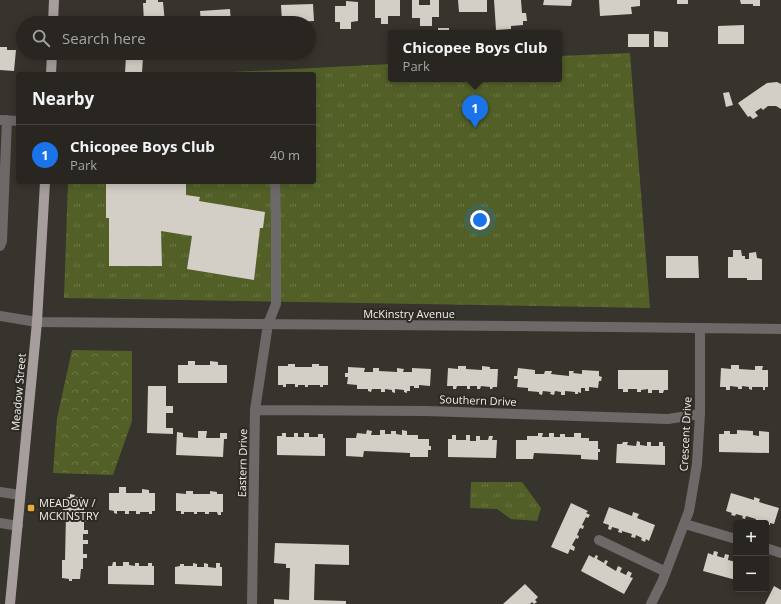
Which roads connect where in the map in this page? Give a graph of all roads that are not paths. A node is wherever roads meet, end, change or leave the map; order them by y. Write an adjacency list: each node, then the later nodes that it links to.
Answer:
1 (54, 0): 2 (main road)
2 (53, 16)
3 (52, 60): 4 (main road)
4 (51, 72)
5 (4, 120): 6 (street); 9 (street)
6 (16, 121)
7 (45, 184): 11 (main road, Meadow Street)
8 (275, 184): 12 (street, Eastern Drive)
9 (0, 246)
10 (0, 316): 11 (street)
11 (37, 322): 12 (street, McKinstry Avenue); 18 (main road, Meadow Street)
12 (268, 324): 13 (street, McKinstry Avenue); 15 (street, Eastern Drive)
13 (700, 328): 14 (street, McKinstry Avenue); 16 (street, Crescent Drive)
14 (781, 330)
15 (255, 410): 16 (street, Southern Drive); 28 (street, Eastern Drive)
16 (700, 414): 20 (street, Crescent Drive)
17 (0, 492): 18 (street)
18 (20, 494): 21 (main road, Meadow Street)
19 (0, 524): 21 (street)
20 (685, 524): 22 (street); 26 (street, Crescent Drive)
21 (18, 526): 27 (main road, Meadow Street)
22 (733, 538)
23 (599, 540): 26 (street)
24 (769, 549): 25 (street)
25 (781, 553)
26 (666, 572): 29 (street, Crescent Drive)
27 (10, 604)
28 (252, 604)
29 (651, 604)

